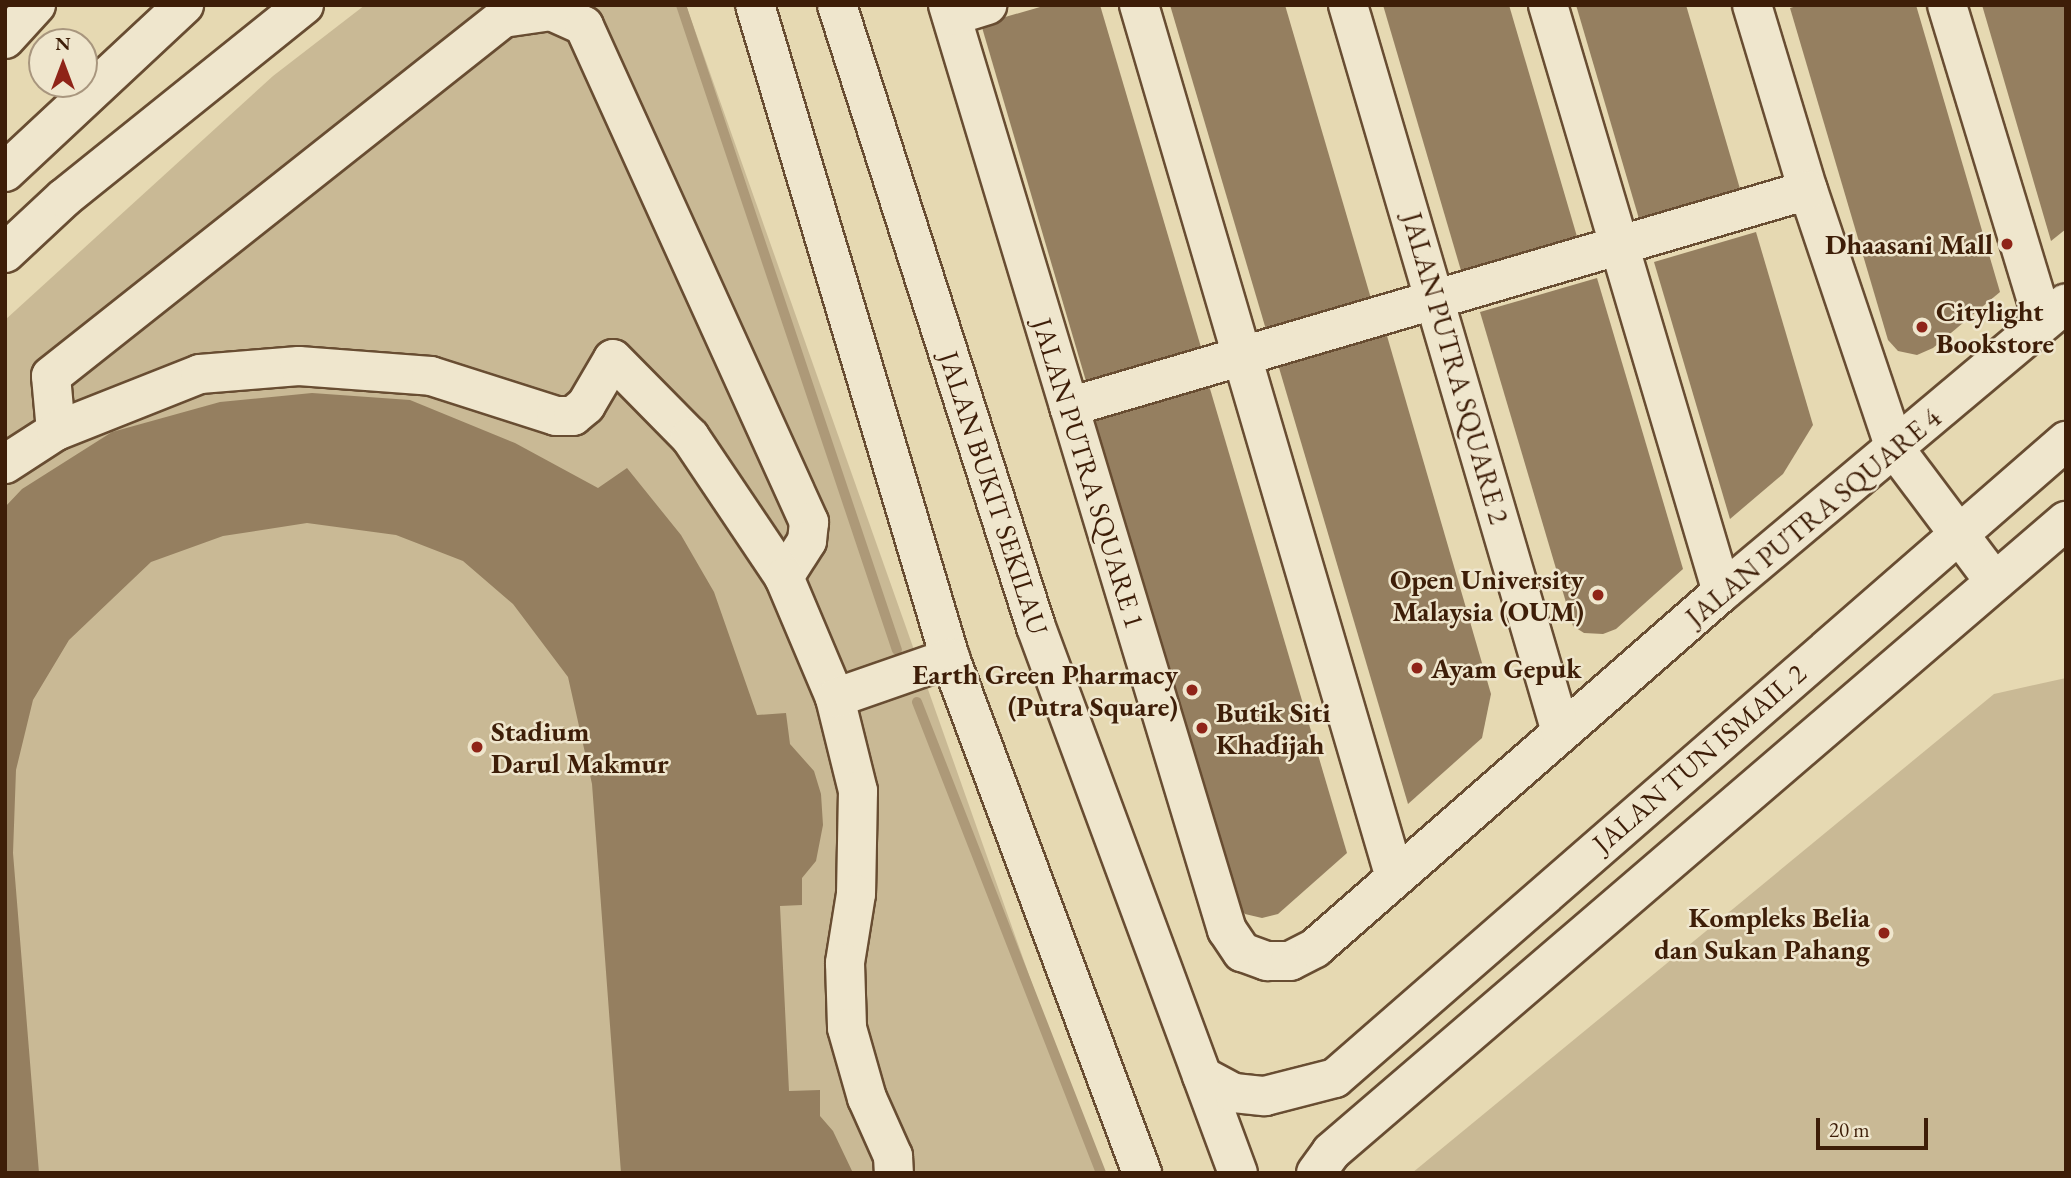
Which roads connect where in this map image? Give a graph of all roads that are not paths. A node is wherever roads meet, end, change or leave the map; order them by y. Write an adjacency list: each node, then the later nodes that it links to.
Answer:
1 (36, 5): 13 (street)
2 (184, 5): 14 (street)
3 (304, 5): 17 (street)
4 (755, 5): 31 (street)
5 (837, 5): 35 (street, JALAN BUKIT SEKILAU)
6 (987, 5): 12 (street)
7 (1139, 5): 20 (street)
8 (1348, 5): 18 (street, JALAN PUTRA SQUARE 2)
9 (1548, 5): 16 (street)
10 (1752, 5): 15 (street)
11 (1947, 5): 19 (street)
12 (950, 11): 21 (street, JALAN PUTRA SQUARE 1)
13 (5, 39)
14 (5, 172)
15 (1808, 190): 16 (street); 24 (street)
16 (1620, 243): 18 (street); 30 (street)
17 (5, 253)
18 (1437, 300): 20 (street); 33 (street, JALAN PUTRA SQUARE 2)
19 (2054, 312): 24 (street, JALAN PUTRA SQUARE 4)
20 (1241, 358): 21 (street); 34 (street)
21 (1069, 407): 34 (street, JALAN PUTRA SQUARE 1)
22 (56, 431): 25 (street); 28 (street); 28 (street)
23 (2066, 441): 27 (street, JALAN TUN ISMAIL 2)
24 (1895, 449): 27 (street); 30 (street, JALAN PUTRA SQUARE 4)
25 (5, 464)
26 (2066, 521): 29 (street, JALAN TUN ISMAIL 2)
27 (1960, 530): 29 (street); 35 (street, JALAN TUN ISMAIL 2)
28 (784, 577): 32 (street)
29 (1996, 582): 36 (street, JALAN TUN ISMAIL 2)
30 (1722, 592): 33 (street, JALAN PUTRA SQUARE 4)
31 (950, 658): 32 (street); 38 (street)
32 (835, 698): 37 (street)
33 (1560, 732): 34 (street, JALAN PUTRA SQUARE 1)
34 (1394, 874)
35 (1202, 1076): 39 (street, JALAN BUKIT SEKILAU)
36 (1323, 1162)
37 (894, 1173)
38 (1142, 1173)
39 (1238, 1173)

